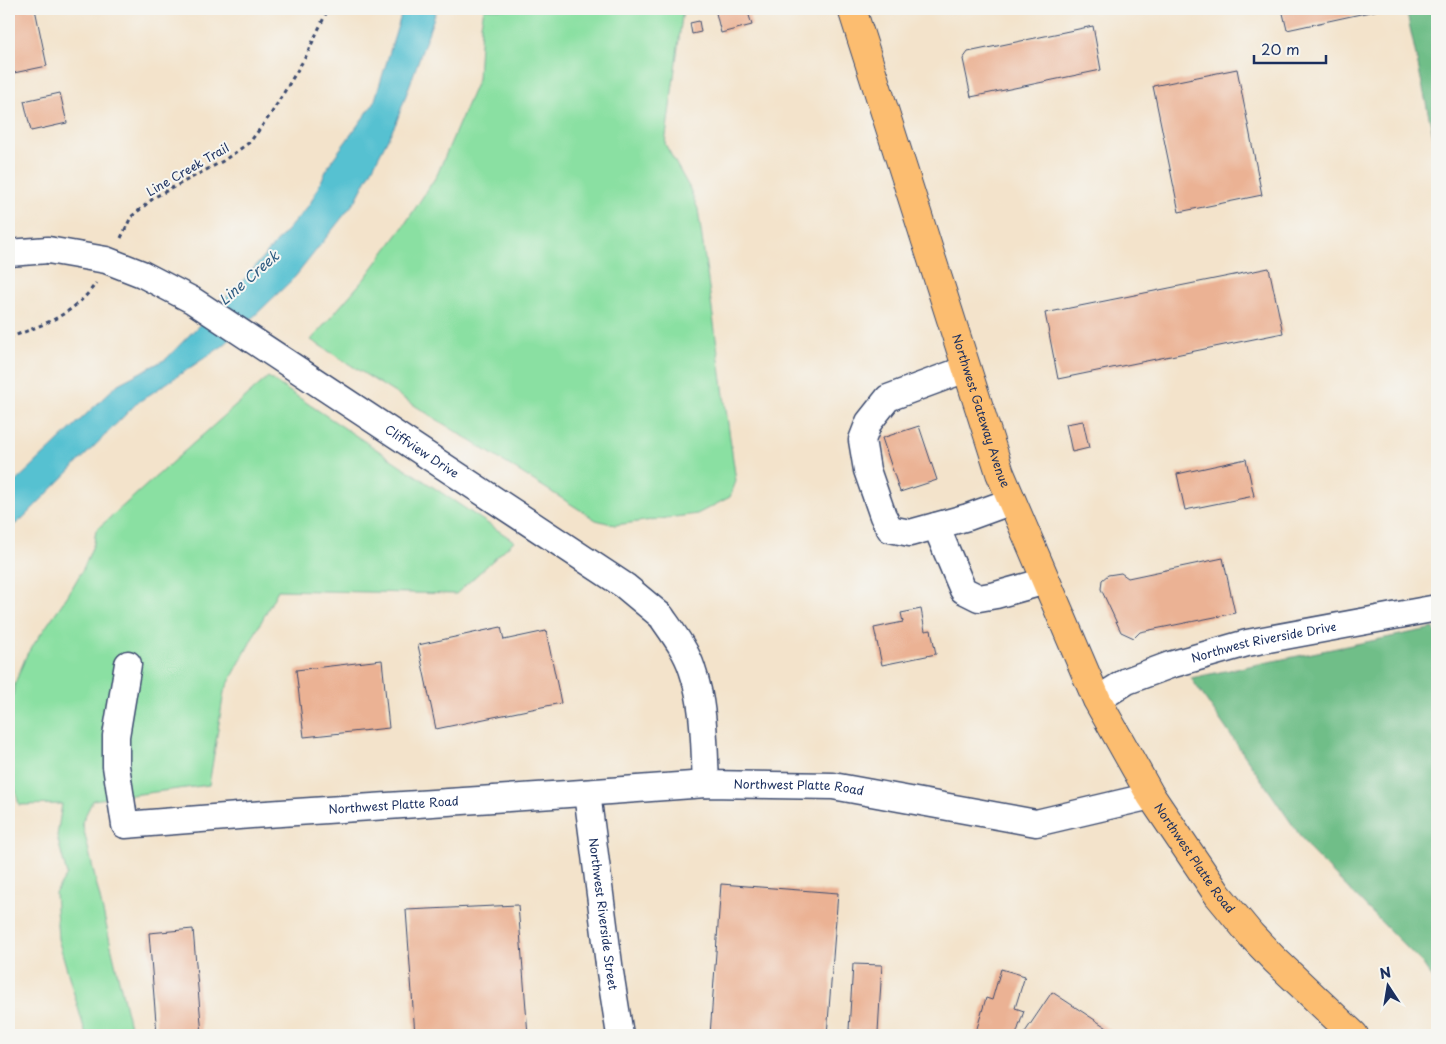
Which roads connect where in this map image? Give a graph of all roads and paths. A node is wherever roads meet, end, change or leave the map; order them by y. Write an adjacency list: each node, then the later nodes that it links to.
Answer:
1 (328, 9): 3 (path, Line Creek Trail)
2 (852, 9): 7 (main road, Northwest Gateway Avenue)
3 (118, 242)
4 (9, 253): 14 (street, Cliffview Drive, bridge)
5 (100, 275): 6 (path)
6 (9, 338)
7 (966, 369): 8 (main road, Northwest Gateway Avenue); 9 (street)
8 (1012, 501): 9 (street); 10 (main road, Northwest Gateway Avenue)
9 (936, 526): 10 (street)
10 (1046, 581): 13 (main road, Northwest Gateway Avenue)
11 (1437, 608): 13 (street, Northwest Riverside Drive)
12 (128, 664): 15 (street, Northwest Platte Road)
13 (1097, 700): 16 (main road, Northwest Gateway Avenue)
14 (706, 784): 15 (street, Northwest Platte Road); 16 (street, Northwest Platte Road)
15 (587, 793): 17 (street, Northwest Riverside Street)
16 (1151, 796): 18 (main road, Northwest Platte Road)
17 (620, 1035)
18 (1354, 1035)

